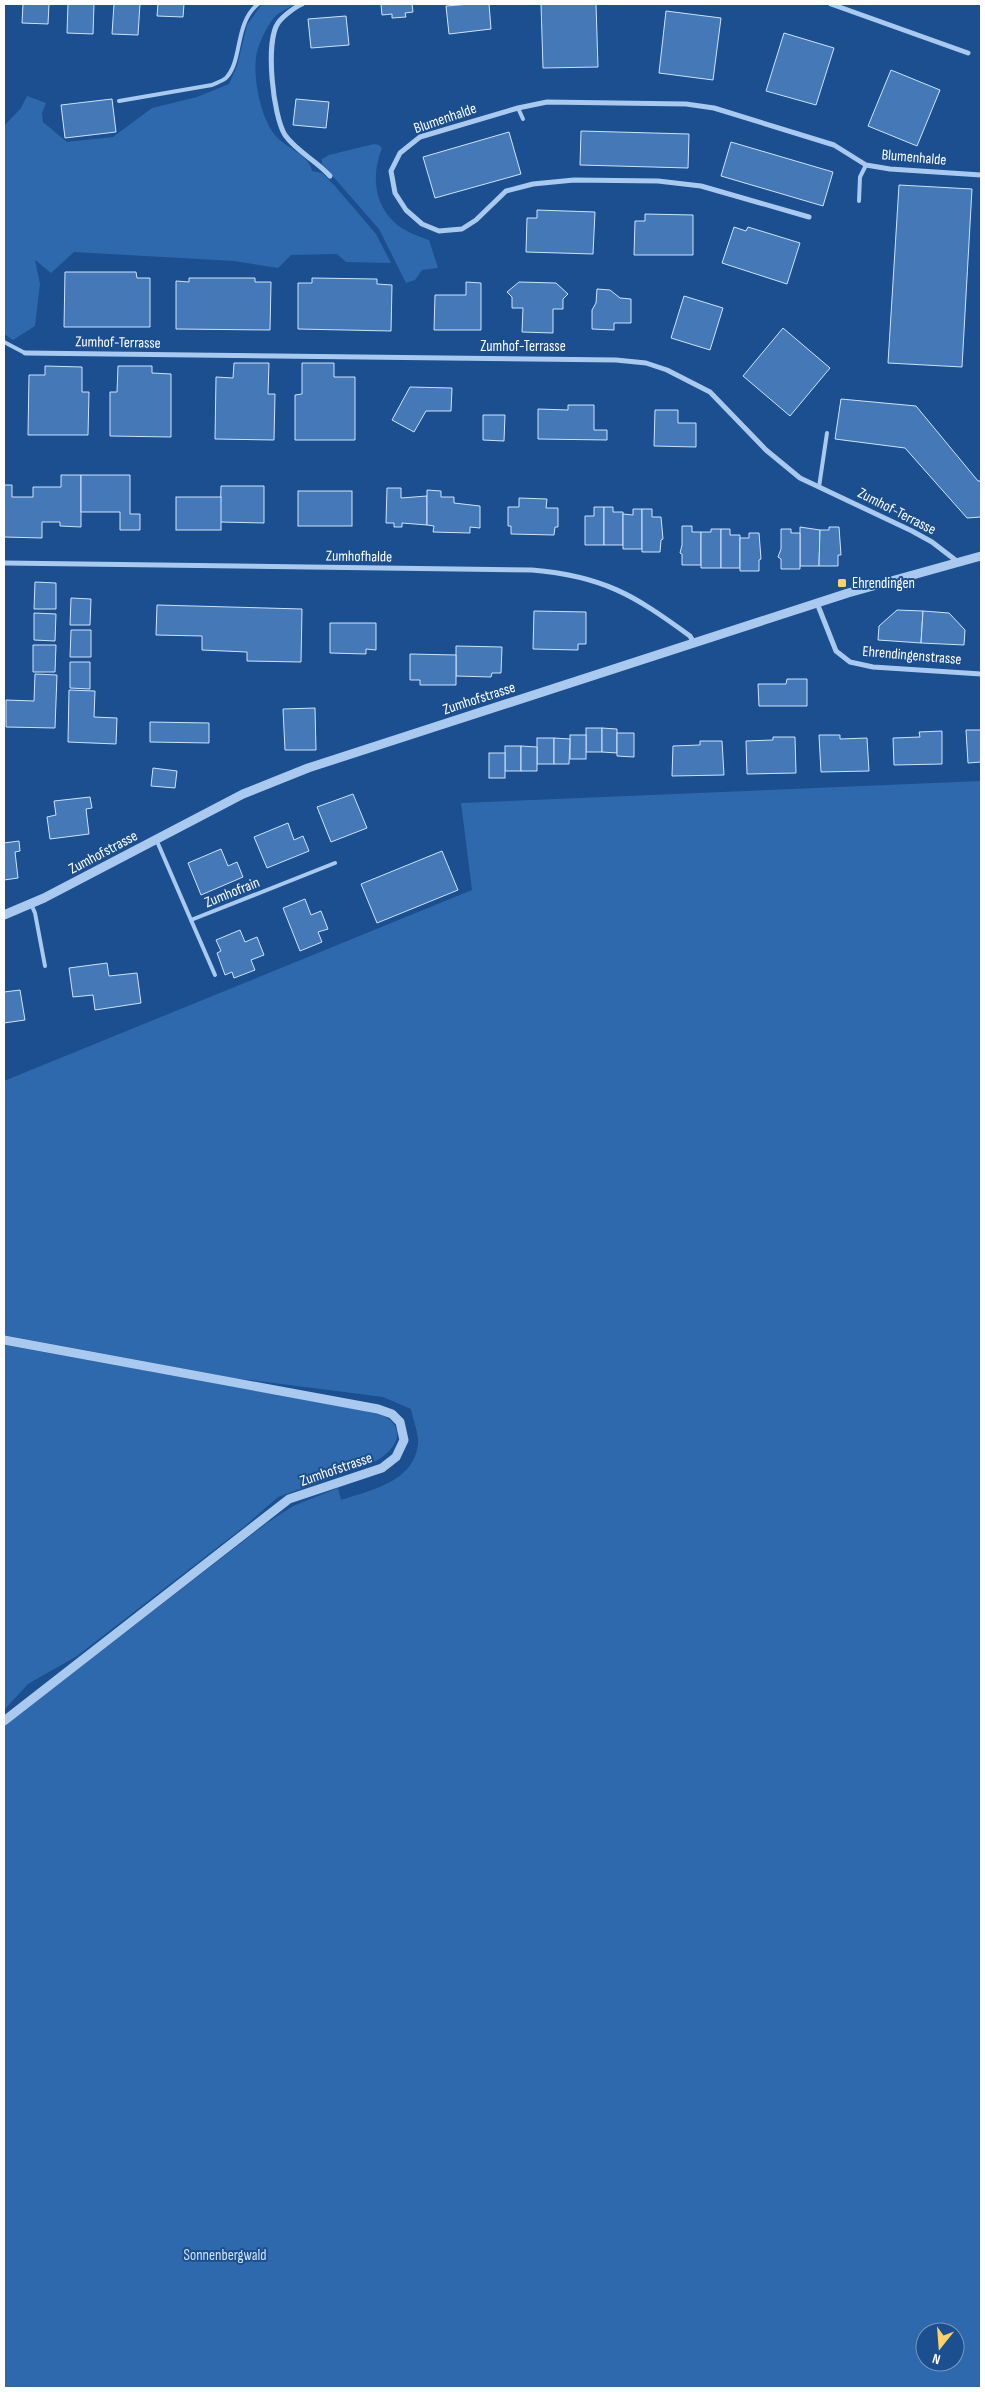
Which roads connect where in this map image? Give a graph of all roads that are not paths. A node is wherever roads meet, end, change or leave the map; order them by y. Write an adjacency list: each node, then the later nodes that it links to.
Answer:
1 (258, 4): 5 (lane)
2 (302, 4): 10 (street)
3 (831, 4): 4 (street)
4 (968, 53)
5 (119, 101)
6 (518, 108): 7 (lane); 8 (street, Blumenhalde); 12 (street, Blumenhalde)
7 (523, 118)
8 (866, 165): 9 (street, Blumenhalde); 11 (lane)
9 (981, 175)
10 (330, 176)
11 (859, 201)
12 (809, 217)
13 (4, 342): 14 (lane)
14 (25, 353): 16 (street, Zumhof-Terrasse)
15 (827, 433): 16 (lane)
16 (819, 486): 18 (street, Zumhof-Terrasse)
17 (981, 556): 18 (street, Zumhofstrasse)
18 (958, 562): 20 (street, Zumhofstrasse)
19 (4, 563): 21 (street, Zumhofhalde)
20 (817, 604): 21 (street, Zumhofstrasse); 22 (street, Ehrendingenstrasse)
21 (694, 643): 23 (street, Zumhofstrasse)
22 (981, 674)
23 (156, 839): 25 (street, Zumhofstrasse); 27 (lane, Zumhofrain)
24 (335, 863): 27 (lane, Zumhofrain)
25 (31, 904): 26 (street, Zumhofstrasse); 28 (lane)
26 (4, 915)
27 (191, 920): 29 (lane)
28 (45, 966)
29 (215, 975)
30 (4, 1340): 31 (street, Zumhofstrasse)
31 (4, 1721)

